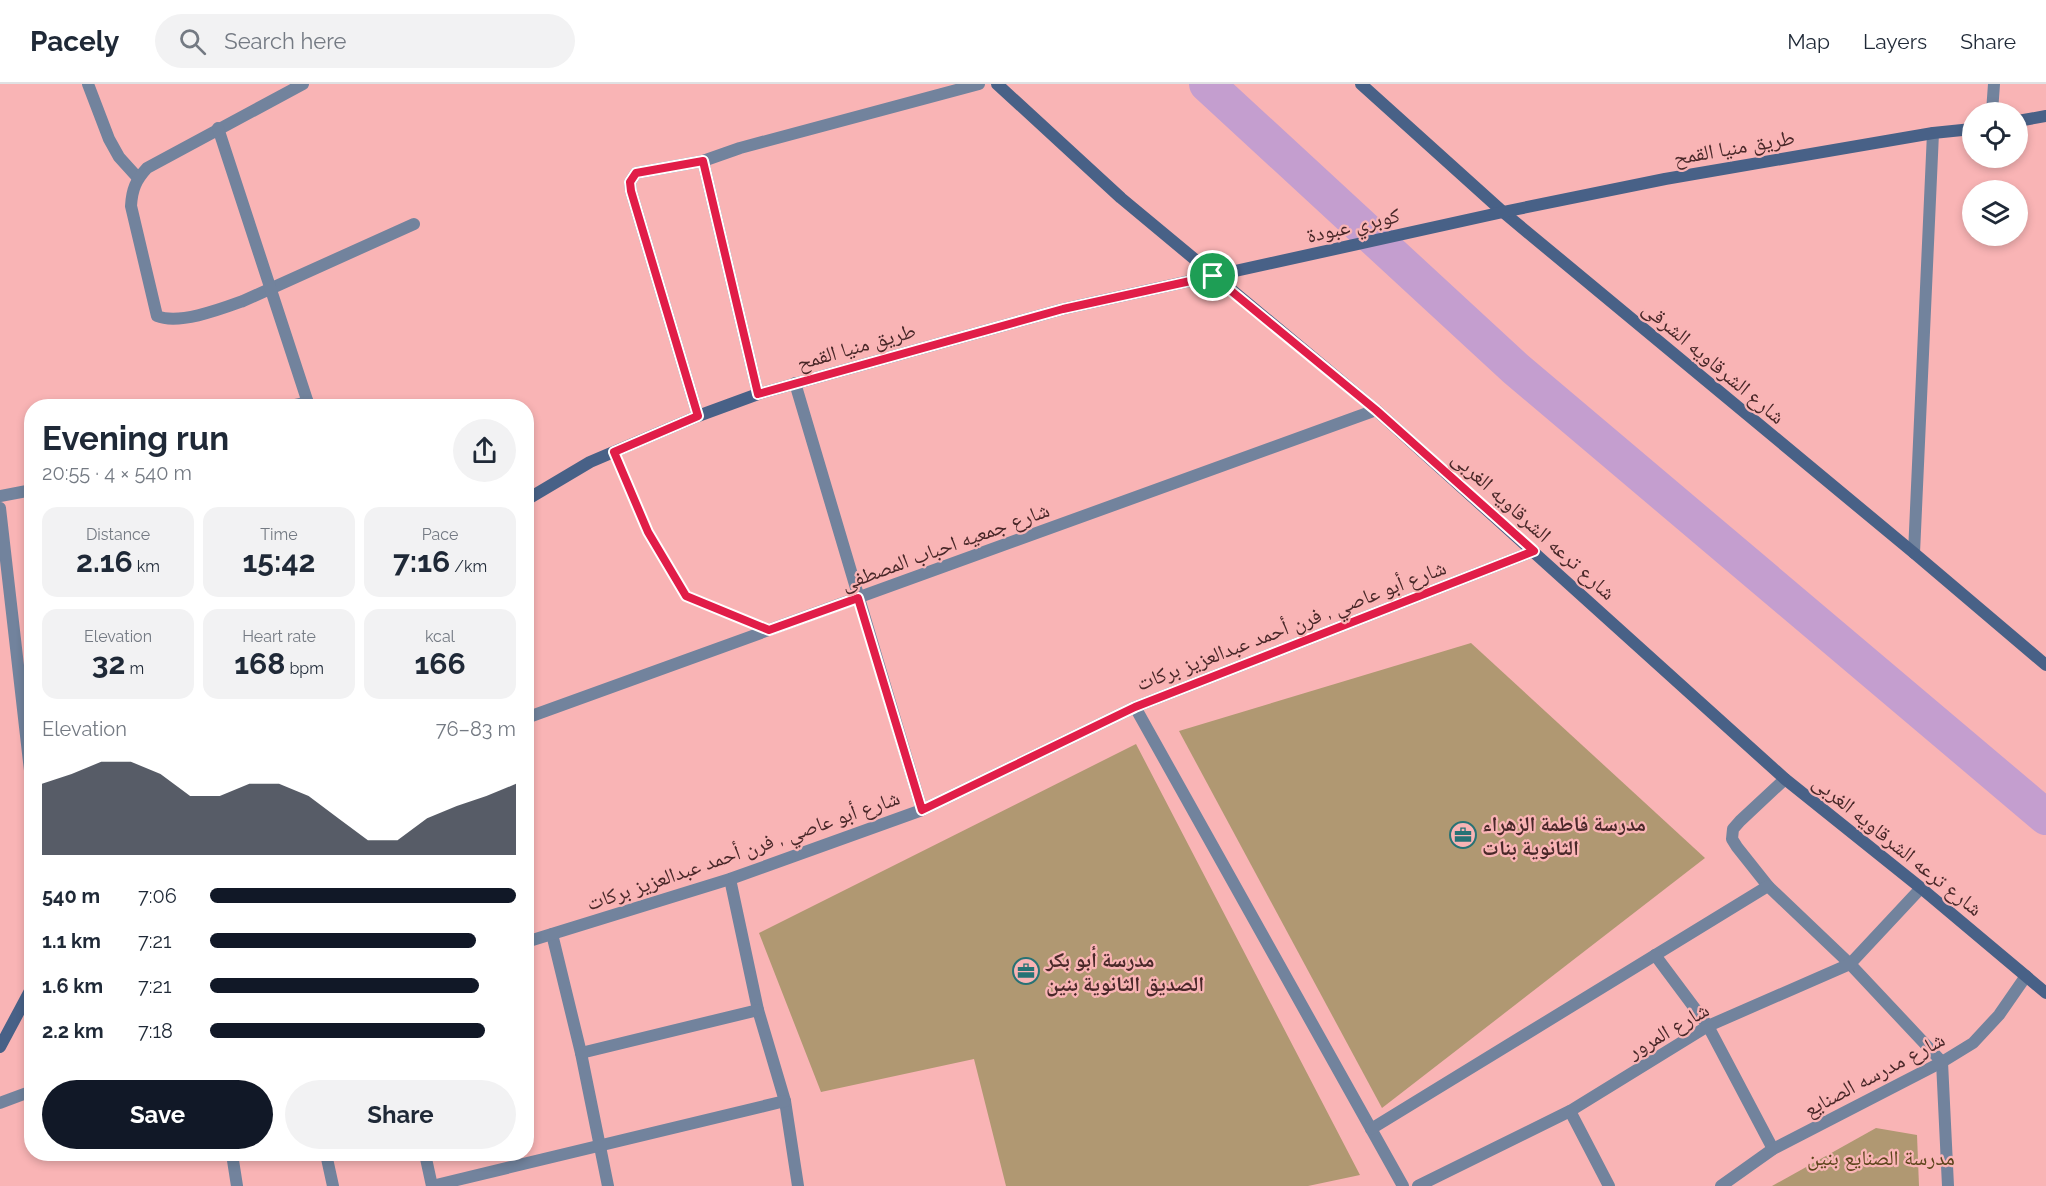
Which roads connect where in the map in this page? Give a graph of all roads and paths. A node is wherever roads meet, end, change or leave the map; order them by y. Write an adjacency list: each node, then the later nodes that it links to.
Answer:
1 (88, 84): 14 (street)
2 (303, 84): 10 (street)
3 (980, 84): 13 (street)
4 (997, 84): 17 (street, شارع ترعه الشرقاويه الغربى)
5 (1361, 84): 15 (street, شارع الشرقاويه الشرقى)
6 (1994, 84): 7 (street)
7 (1993, 102)
8 (2046, 116): 9 (street)
9 (2028, 119)
10 (218, 128): 14 (street); 18 (street)
11 (1962, 130): 12 (street, طريق منيا القمح)
12 (1933, 133): 15 (street, طريق منيا القمح); 31 (street)
13 (703, 161): 20 (street); 23 (street)
14 (138, 178): 18 (street)
15 (1503, 212): 17 (street, كوبري عبودة); 31 (street, شارع الشرقاويه الشرقى)
16 (414, 224): 18 (street)
17 (1213, 276): 19 (street, طريق منيا القمح); 22 (street, شارع ترعه الشرقاويه الغربى)
18 (271, 289): 21 (street)
19 (795, 383): 20 (street, طريق منيا القمح); 32 (street)
20 (758, 394): 23 (street, طريق منيا القمح)
21 (306, 399)
22 (1376, 410): 30 (street, شارع ترعه الشرقاويه الغربى); 32 (street, شارع جمعيه احباب المصطفى)
23 (698, 416): 24 (street, طريق منيا القمح)
24 (614, 452): 26 (street, طريق منيا القمح); 33 (path)
25 (24, 492): 27 (street)
26 (534, 495)
27 (0, 496)
28 (0, 508): 29 (street)
29 (2, 538): 37 (street)
30 (1534, 551): 35 (street, شارع أبو عاصي , فرن أحمد عبدالعزيز بركات); 38 (street, شارع ترعه الشرقاويه الغربى)
31 (1914, 553): 34 (street, شارع الشرقاويه الشرقى)
32 (858, 598): 33 (street, شارع جمعيه احباب المصطفى); 39 (street)
33 (769, 630): 36 (street, شارع جمعيه احباب المصطفى)
34 (2046, 665)
35 (1135, 707): 39 (street, شارع أبو عاصي , فرن أحمد عبدالعزيز بركات); 59 (street)
36 (534, 715)
37 (24, 721)
38 (1785, 779): 41 (street); 42 (street, شارع ترعه الشرقاويه الغربى)
39 (922, 810): 40 (street, شارع أبو عاصي , فرن أحمد عبدالعزيز بركات)
40 (730, 879): 43 (street, شارع أبو عاصي , فرن أحمد عبدالعزيز بركات); 50 (street)
41 (1768, 886): 45 (street); 46 (street)
42 (1921, 888): 46 (street, شارع المرور); 47 (street, شارع ترعه الشرقاويه الغربى)
43 (552, 934): 44 (street, شارع أبو عاصي , فرن أحمد عبدالعزيز بركات); 53 (street)
44 (534, 940)
45 (1656, 955): 51 (street); 59 (street)
46 (1850, 964): 51 (street, شارع المرور); 54 (street)
47 (2026, 976): 48 (street, شارع ترعه الشرقاويه الغربى); 54 (street, شارع مدرسه الصنايع)
48 (2046, 993)
49 (24, 1002): 52 (street)
50 (758, 1010): 53 (street); 56 (street)
51 (1708, 1026): 58 (street, شارع المرور); 61 (street)
52 (0, 1047)
53 (581, 1053): 60 (street)
54 (1942, 1062): 61 (street, شارع مدرسه الصنايع); 76 (street)
55 (24, 1094): 57 (street)
56 (785, 1101): 60 (street); 71 (street)
57 (0, 1103)
58 (1570, 1111): 73 (street, شارع المرور); 74 (street)
59 (1371, 1129): 72 (street)
60 (600, 1146): 62 (street); 70 (street)
61 (1773, 1149): 75 (street, شارع مدرسه الصنايع)
62 (534, 1156)
63 (233, 1161): 67 (street)
64 (328, 1161): 68 (street)
65 (427, 1161): 69 (street)
66 (509, 1161): 69 (street)
67 (237, 1186)
68 (333, 1186)
69 (432, 1186)
70 (608, 1186)
71 (798, 1186)
72 (1403, 1186)
73 (1418, 1186)
74 (1609, 1186)
75 (1721, 1186)
76 (1947, 1186)

